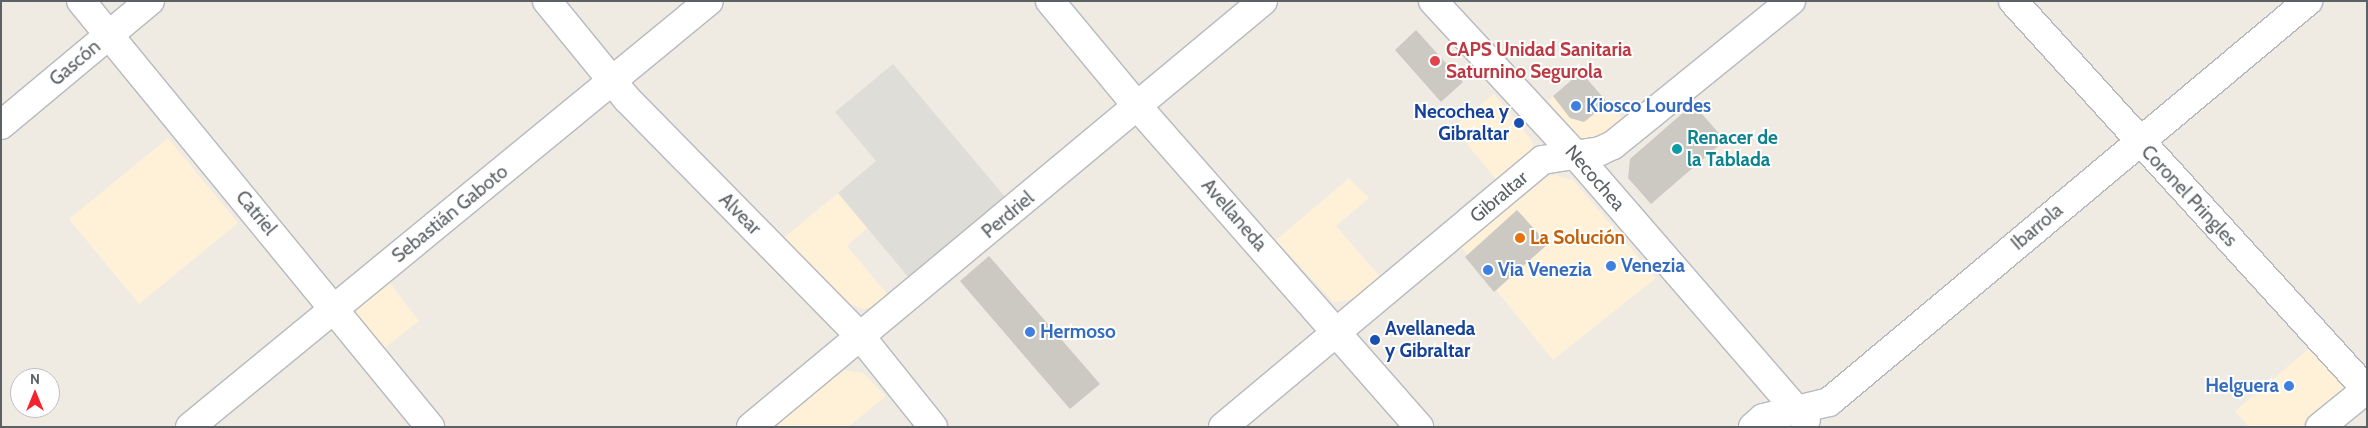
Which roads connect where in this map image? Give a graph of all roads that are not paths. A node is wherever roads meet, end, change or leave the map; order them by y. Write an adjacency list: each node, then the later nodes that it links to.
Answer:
1 (81, 1): 11 (street, Catriel)
2 (150, 1): 11 (street, Gascón)
3 (547, 1): 12 (street, Alvear)
4 (709, 1): 12 (street, Sebastián Gaboto)
5 (1050, 1): 13 (street, Avellaneda)
6 (1263, 1): 13 (street, Perdriel)
7 (1433, 1): 16 (street, Necochea)
8 (1791, 1): 16 (street, Gibraltar)
9 (2014, 1): 15 (street, Coronel Pringles)
10 (2308, 1): 15 (street, Ibarrola)
11 (109, 35): 14 (street, Gascón); 17 (street, Catriel)
12 (614, 82): 17 (street, Sebastián Gaboto); 19 (street, Alvear)
13 (1138, 107): 18 (street, Avellaneda); 19 (street, Perdriel)
14 (1, 125)
15 (2139, 141): 20 (street, Coronel Pringles); 21 (street, Ibarrola)
16 (1574, 154): 18 (street, Gibraltar); 21 (street, Necochea)
17 (334, 308): 22 (street, Sebastián Gaboto); 23 (street, Catriel)
18 (1338, 333): 26 (street, Gibraltar); 27 (street, Avellaneda)
19 (861, 337): 24 (street, Perdriel); 25 (street, Alvear)
20 (2367, 389): 29 (street)
21 (1804, 419): 28 (street, Ibarrola)
22 (190, 427)
23 (430, 427)
24 (751, 427)
25 (934, 427)
26 (1223, 427)
27 (1419, 427)
28 (1753, 427)
29 (2320, 427)

